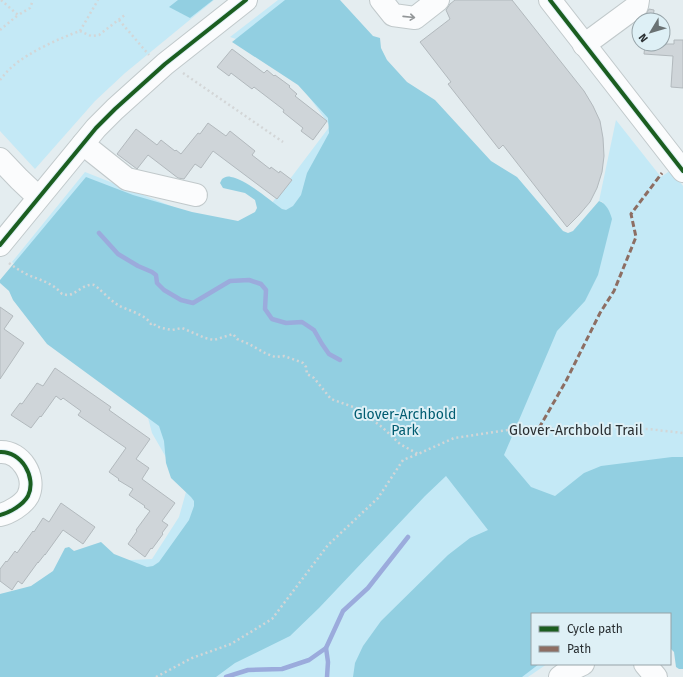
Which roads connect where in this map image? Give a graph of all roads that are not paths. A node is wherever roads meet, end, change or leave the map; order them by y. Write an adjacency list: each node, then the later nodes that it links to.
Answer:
1 (246, 0): 7 (street)
2 (381, 0): 3 (street, one-way to 3)
3 (438, 0)
4 (550, 0): 6 (street)
5 (638, 0): 6 (street)
6 (584, 44): 9 (street)
7 (83, 144): 10 (street); 11 (street)
8 (0, 159): 11 (street)
9 (683, 171)
10 (196, 195)
11 (38, 197): 12 (street)
12 (4, 254)
13 (0, 452): 14 (street)
14 (0, 515)
15 (581, 665): 17 (street)
16 (646, 665): 18 (street)
17 (560, 677)
18 (656, 677)

